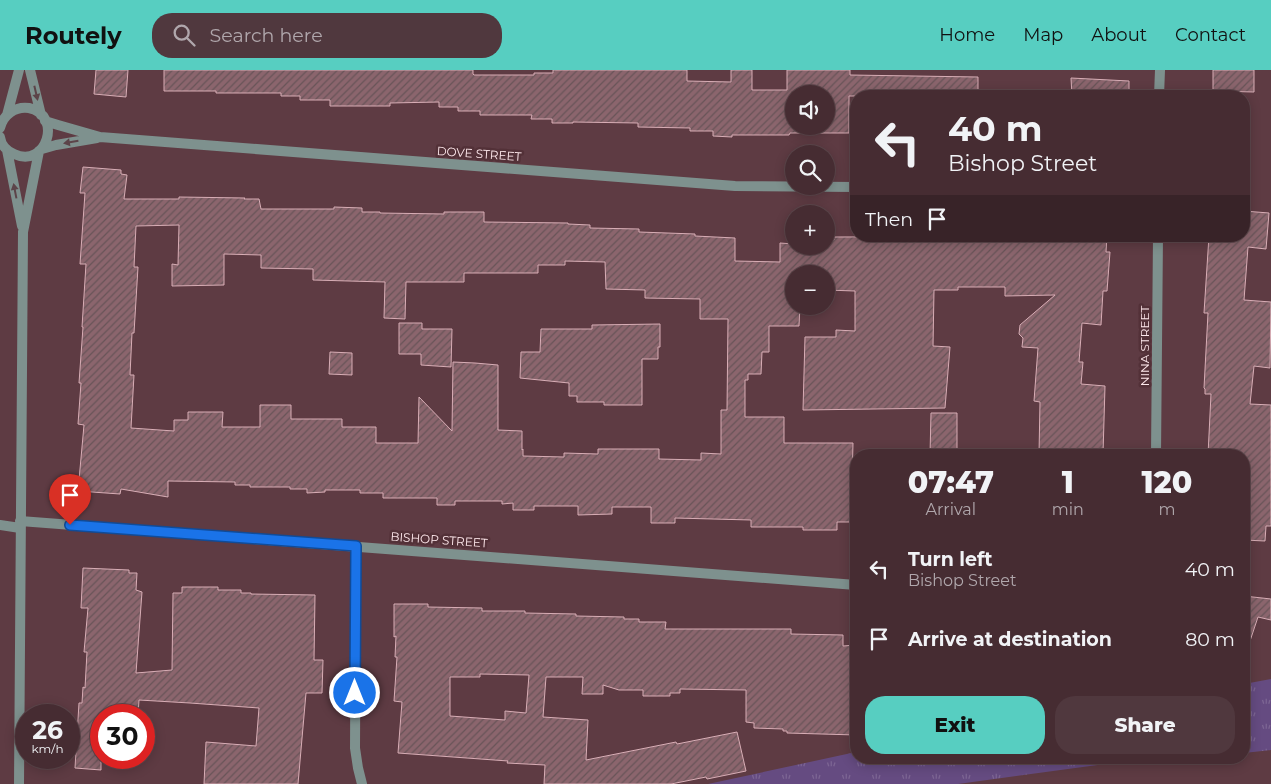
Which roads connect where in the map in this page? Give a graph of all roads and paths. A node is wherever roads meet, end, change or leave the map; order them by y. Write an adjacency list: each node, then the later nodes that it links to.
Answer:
1 (19, 70): 6 (street)
2 (30, 70): 5 (street, one-way to 5)
3 (1160, 70): 4 (street)
4 (1159, 90)
5 (43, 118): 6 (street, DOVE STREET); 7 (street, DOVE STREET); 9 (street)
6 (3, 120)
7 (100, 137): 9 (street, DOVE STREET, one-way to 9); 10 (street, DOVE STREET)
8 (3, 144): 9 (street, DOVE STREET); 11 (street, one-way to 8)
9 (41, 150): 11 (street)
10 (850, 187)
11 (23, 232): 14 (street)
12 (1158, 242): 13 (street, NINA STREET)
13 (1156, 449)
14 (20, 525): 15 (street, BISHOP STREET); 16 (street, BISHOP STREET); 18 (street)
15 (0, 526)
16 (356, 546): 17 (street, BISHOP STREET); 19 (street)
17 (850, 585)
18 (19, 784)
19 (362, 784)

